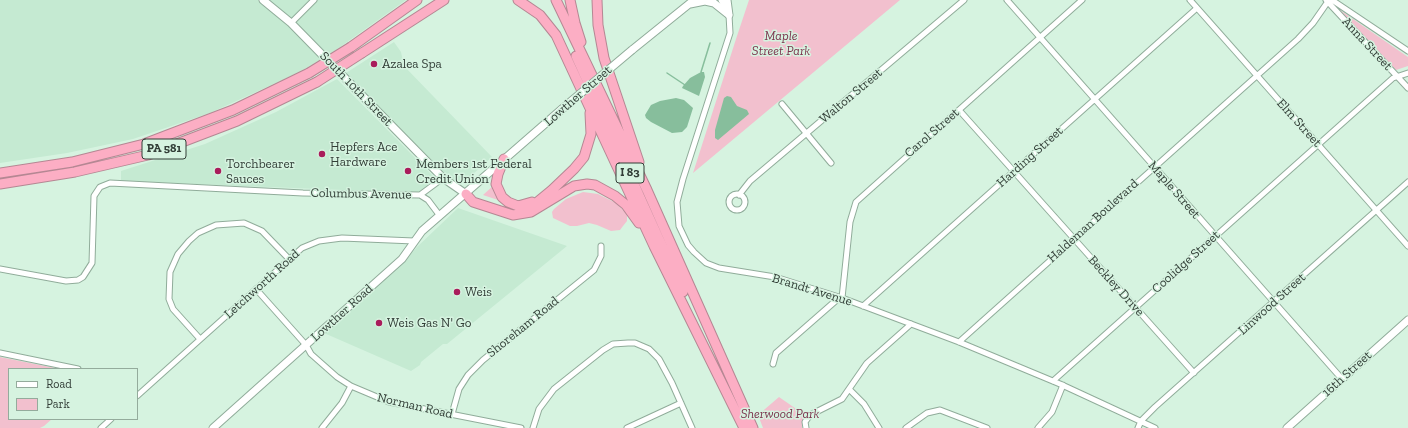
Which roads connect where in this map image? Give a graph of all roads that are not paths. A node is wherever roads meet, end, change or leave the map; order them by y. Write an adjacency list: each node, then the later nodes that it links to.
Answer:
1 (263, 0): 21 (main road, South 10th Street)
2 (314, 0): 21 (street)
3 (417, 0): 40 (highway, PA 581, bridge)
4 (433, 0): 23 (highway, PA 581)
5 (444, 0): 23 (highway)
6 (518, 0): 30 (highway)
7 (550, 0): 90 (highway, I 83)
8 (556, 0): 25 (highway)
9 (570, 0): 25 (highway, I 83)
10 (597, 0): 44 (highway)
11 (721, 0): 20 (street, Brandt Avenue)
12 (727, 0): 20 (main road)
13 (964, 0): 34 (street, Walton Street)
14 (1007, 0): 22 (street, Maple Street)
15 (1082, 0): 22 (street, Carol Street)
16 (1190, 0): 19 (street, Elm Street)
17 (1328, 0): 24 (street, Anna Street); 27 (street, Haldeman Boulevard); 28 (street, Anna Street)
18 (692, 2): 20 (main road); 36 (main road, Lowther Street, bridge)
19 (1197, 8): 27 (street, Elm Street); 31 (street, Harding Street)
20 (729, 15): 60 (street, Brandt Avenue)
21 (291, 23): 41 (main road, South 10th Street)
22 (1040, 38): 31 (street, Maple Street); 33 (street, Carol Street)
23 (370, 48): 43 (highway, PA 581, bridge)
24 (1408, 51)
25 (590, 68): 44 (highway, I 83)
26 (1408, 73): 28 (street)
27 (1257, 75): 35 (street, Elm Street); 38 (street, Haldeman Boulevard)
28 (1397, 76): 29 (street, Anna Street); 35 (street, Coolidge Street)
29 (1408, 88)
30 (584, 94): 48 (highway); 55 (highway)
31 (1094, 99): 38 (street, Maple Street); 39 (street, Harding Street)
32 (782, 104): 34 (street)
33 (959, 110): 39 (street, Beckley Drive); 60 (street, Carol Street)
34 (807, 133): 37 (street); 47 (street, Walton Street)
35 (1319, 144): 49 (street, Elm Street); 51 (street, Coolidge Street)
36 (504, 160): 45 (main road, Lowther Street); 48 (highway)
37 (831, 163)
38 (1154, 167): 51 (street, Maple Street); 52 (street, Haldeman Boulevard)
39 (1014, 171): 52 (street, Beckley Drive); 62 (street, Harding Street)
40 (0, 173)
41 (443, 178): 45 (main road, South 10th Street); 46 (street, Columbus Avenue)
42 (1408, 182): 49 (street, Linwood Street)
43 (0, 184)
44 (647, 190): 91 (highway, I 83)
45 (466, 194): 48 (highway); 50 (main road, Lowther Road); 55 (highway)
46 (420, 195): 50 (street, Columbus Avenue); 58 (street, Columbus Avenue)
47 (739, 195)
48 (539, 200)
49 (1377, 211): 56 (street, Elm Street); 61 (street, Linwood Street)
50 (440, 216): 53 (main road, Lowther Road)
51 (1215, 236): 61 (street, Maple Street); 63 (street, Coolidge Street)
52 (1073, 238): 63 (street, Beckley Drive); 67 (street, Haldeman Boulevard)
53 (414, 241): 57 (street, Letchworth Road); 68 (main road, Lowther Road)
54 (602, 246): 80 (street, Shoreham Road)
55 (654, 246): 90 (highway)
56 (1408, 246)
57 (289, 259): 59 (street, Letchworth Road); 66 (street)
58 (0, 270)
59 (256, 289): 66 (street, Letchworth Road); 68 (street, Norman Road)
60 (841, 298): 62 (street, Brandt Avenue); 70 (street)
61 (1273, 302): 72 (street, Linwood Street); 73 (street, Maple Street)
62 (863, 306): 65 (street, Brandt Avenue)
63 (1135, 307): 72 (street, Beckley Drive); 74 (street, Coolidge Street)
64 (1408, 320): 73 (main road, 16th Street)
65 (911, 324): 67 (street, Brandt Avenue); 77 (street)
66 (200, 339): 78 (street, Letchworth Road)
67 (959, 342): 74 (street, Brandt Avenue)
68 (306, 345): 75 (street, Norman Road); 84 (main road, Lowther Road)
69 (0, 354): 71 (street)
70 (773, 364)
71 (73, 368)
72 (1194, 373): 82 (street, Linwood Street)
73 (1342, 379): 99 (main road, 16th Street)
74 (1053, 381): 76 (street, Brandt Avenue)
75 (351, 386): 80 (street, Norman Road); 85 (street)
76 (1063, 386): 82 (street, Brandt Avenue); 96 (street)
77 (849, 389): 92 (street); 93 (street)
78 (138, 395)
79 (681, 403): 87 (street); 88 (street); 89 (street)
80 (452, 414): 86 (street, Norman Road)
81 (110, 420): 83 (street)
82 (1141, 421): 97 (street, Linwood Street); 98 (street, Brandt Avenue)
83 (101, 428)
84 (213, 428)
85 (322, 428)
86 (521, 428)
87 (533, 428)
88 (627, 428)
89 (692, 428)
90 (744, 428)
91 (753, 428)
92 (806, 428)
93 (879, 428)
94 (906, 428): 95 (street)
95 (987, 428)
96 (1038, 428)
97 (1138, 428)
98 (1155, 428)
99 (1287, 428)

